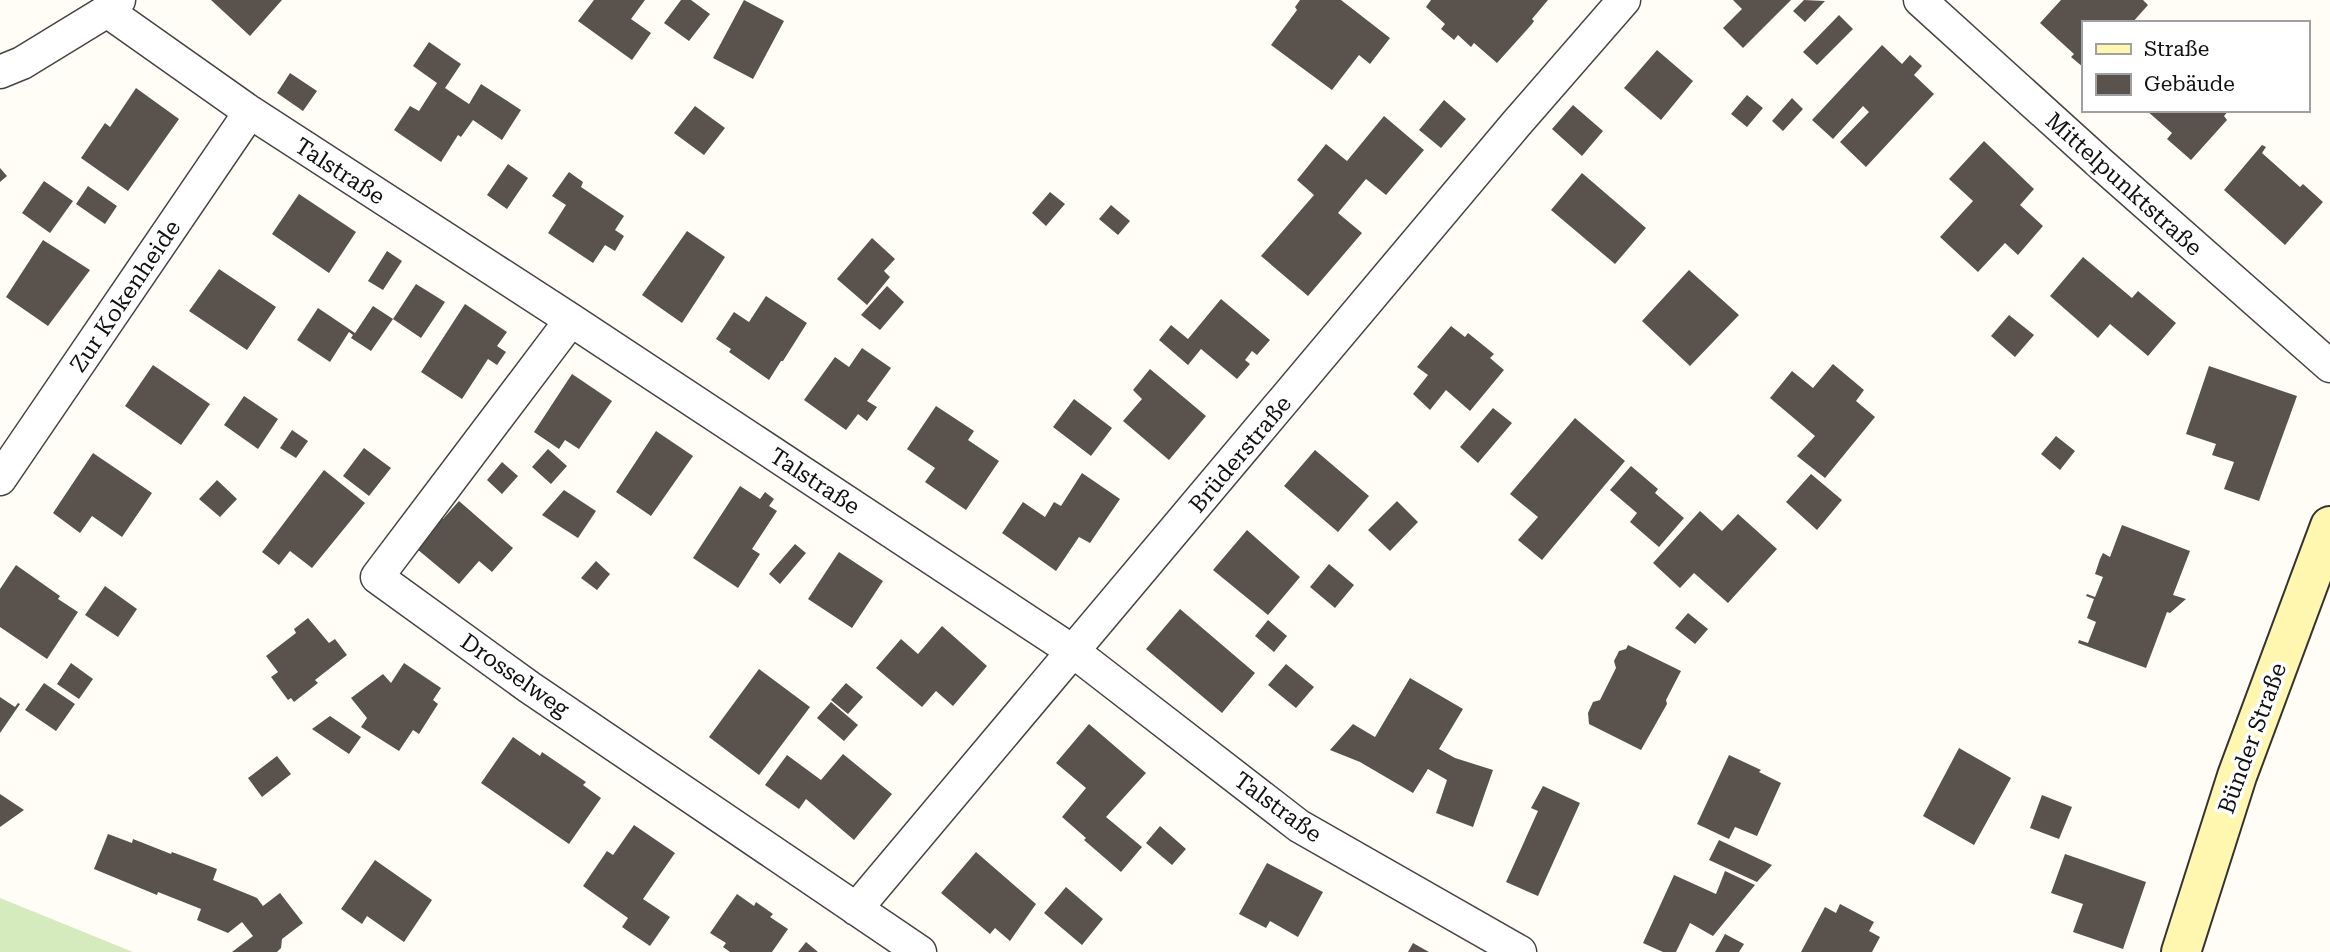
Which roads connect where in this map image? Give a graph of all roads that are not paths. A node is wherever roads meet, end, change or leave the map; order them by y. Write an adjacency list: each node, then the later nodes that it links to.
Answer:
1 (1624, 0): 10 (street, Brüderstraße)
2 (1920, 0): 7 (street, Mittelpunktstraße)
3 (113, 6): 4 (street); 5 (street, Talstraße)
4 (0, 72)
5 (250, 112): 6 (street, Talstraße); 8 (street, Zur Kokenheide)
6 (571, 320): 10 (street, Talstraße); 11 (street, Drosselweg)
7 (2330, 366)
8 (0, 479)
9 (2330, 526): 14 (main road, Bünder Straße)
10 (1074, 652): 11 (street, Brüderstraße); 13 (street, Talstraße)
11 (856, 909): 12 (street, Drosselweg)
12 (920, 952)
13 (1520, 952)
14 (2181, 952)

